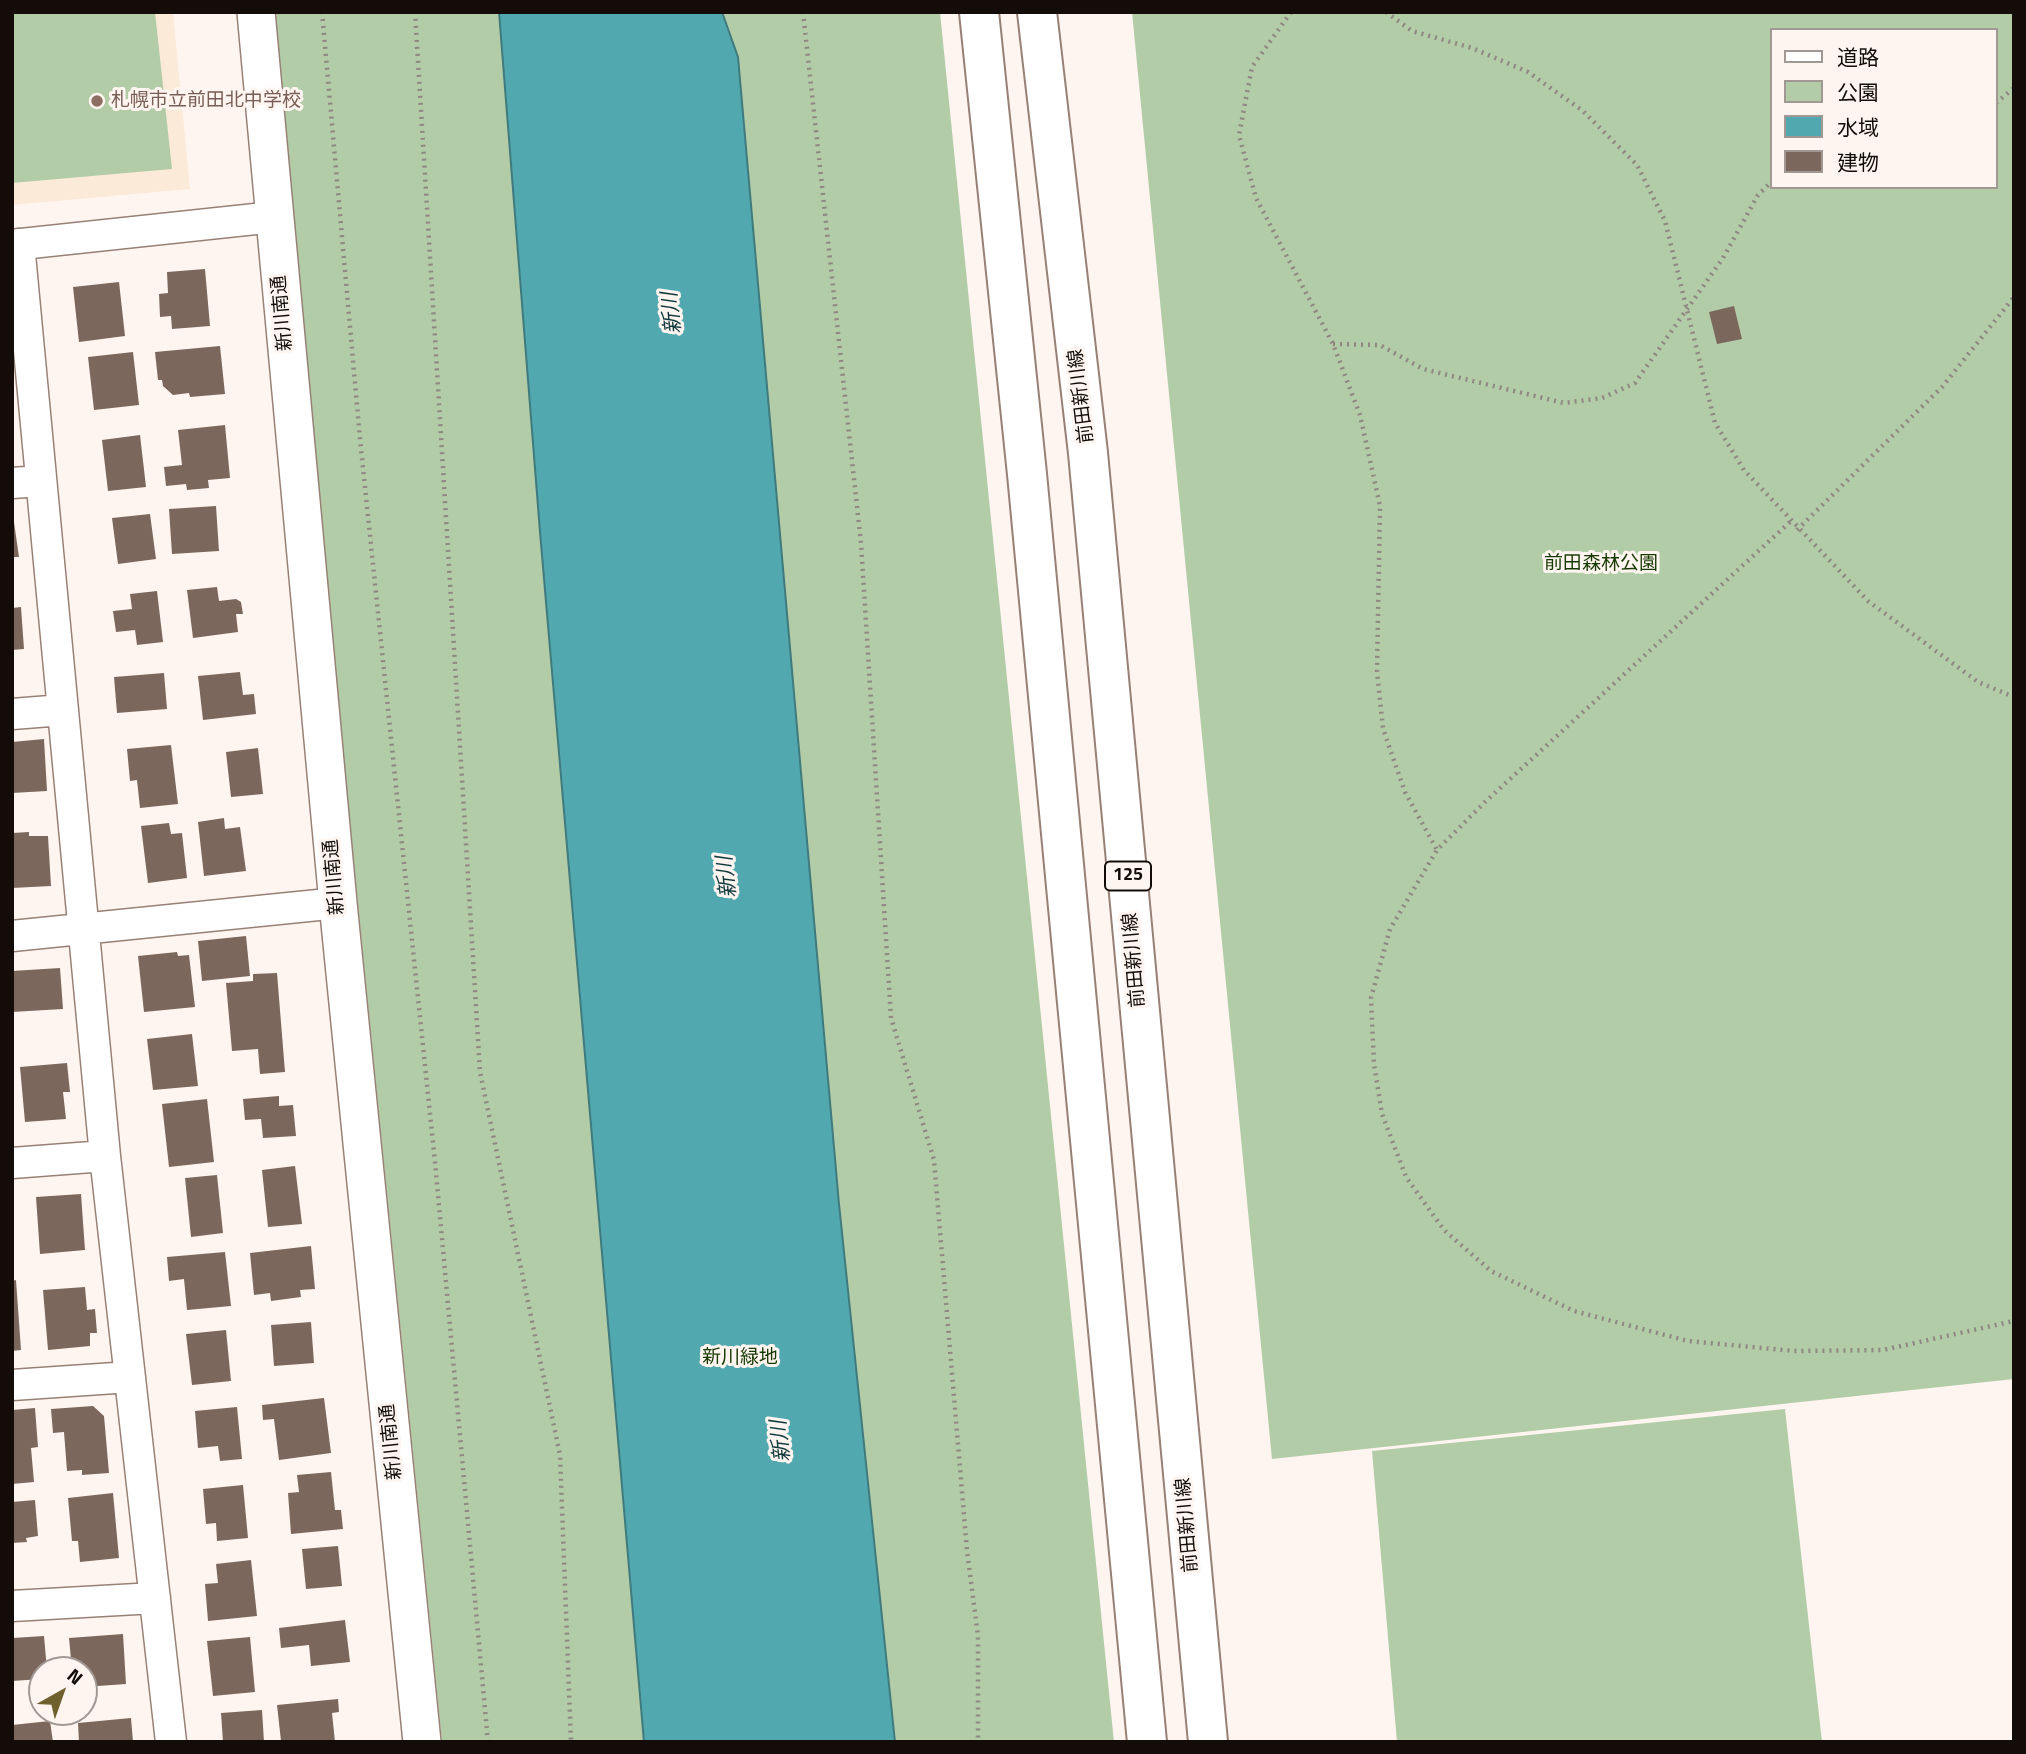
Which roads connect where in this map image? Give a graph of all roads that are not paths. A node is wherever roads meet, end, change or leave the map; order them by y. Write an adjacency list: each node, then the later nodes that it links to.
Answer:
1 (256, 12): 4 (street, 新川南通)
2 (979, 12): 20 (main road)
3 (1037, 12): 21 (main road, 前田新川線 / 125)
4 (274, 217): 5 (street); 9 (street, 新川南通)
5 (16, 245): 6 (street)
6 (27, 482): 7 (street)
7 (63, 710): 8 (street); 10 (street)
8 (12, 714)
9 (338, 903): 10 (street); 19 (street, 新川南通)
10 (83, 931): 11 (street); 12 (street)
11 (12, 936)
12 (104, 1156): 13 (street); 14 (street)
13 (12, 1163)
14 (130, 1377): 15 (street); 16 (street)
15 (12, 1385)
16 (155, 1598): 17 (street); 18 (street)
17 (12, 1606)
18 (171, 1742)
19 (422, 1742)
20 (1147, 1742)
21 (1208, 1742)

